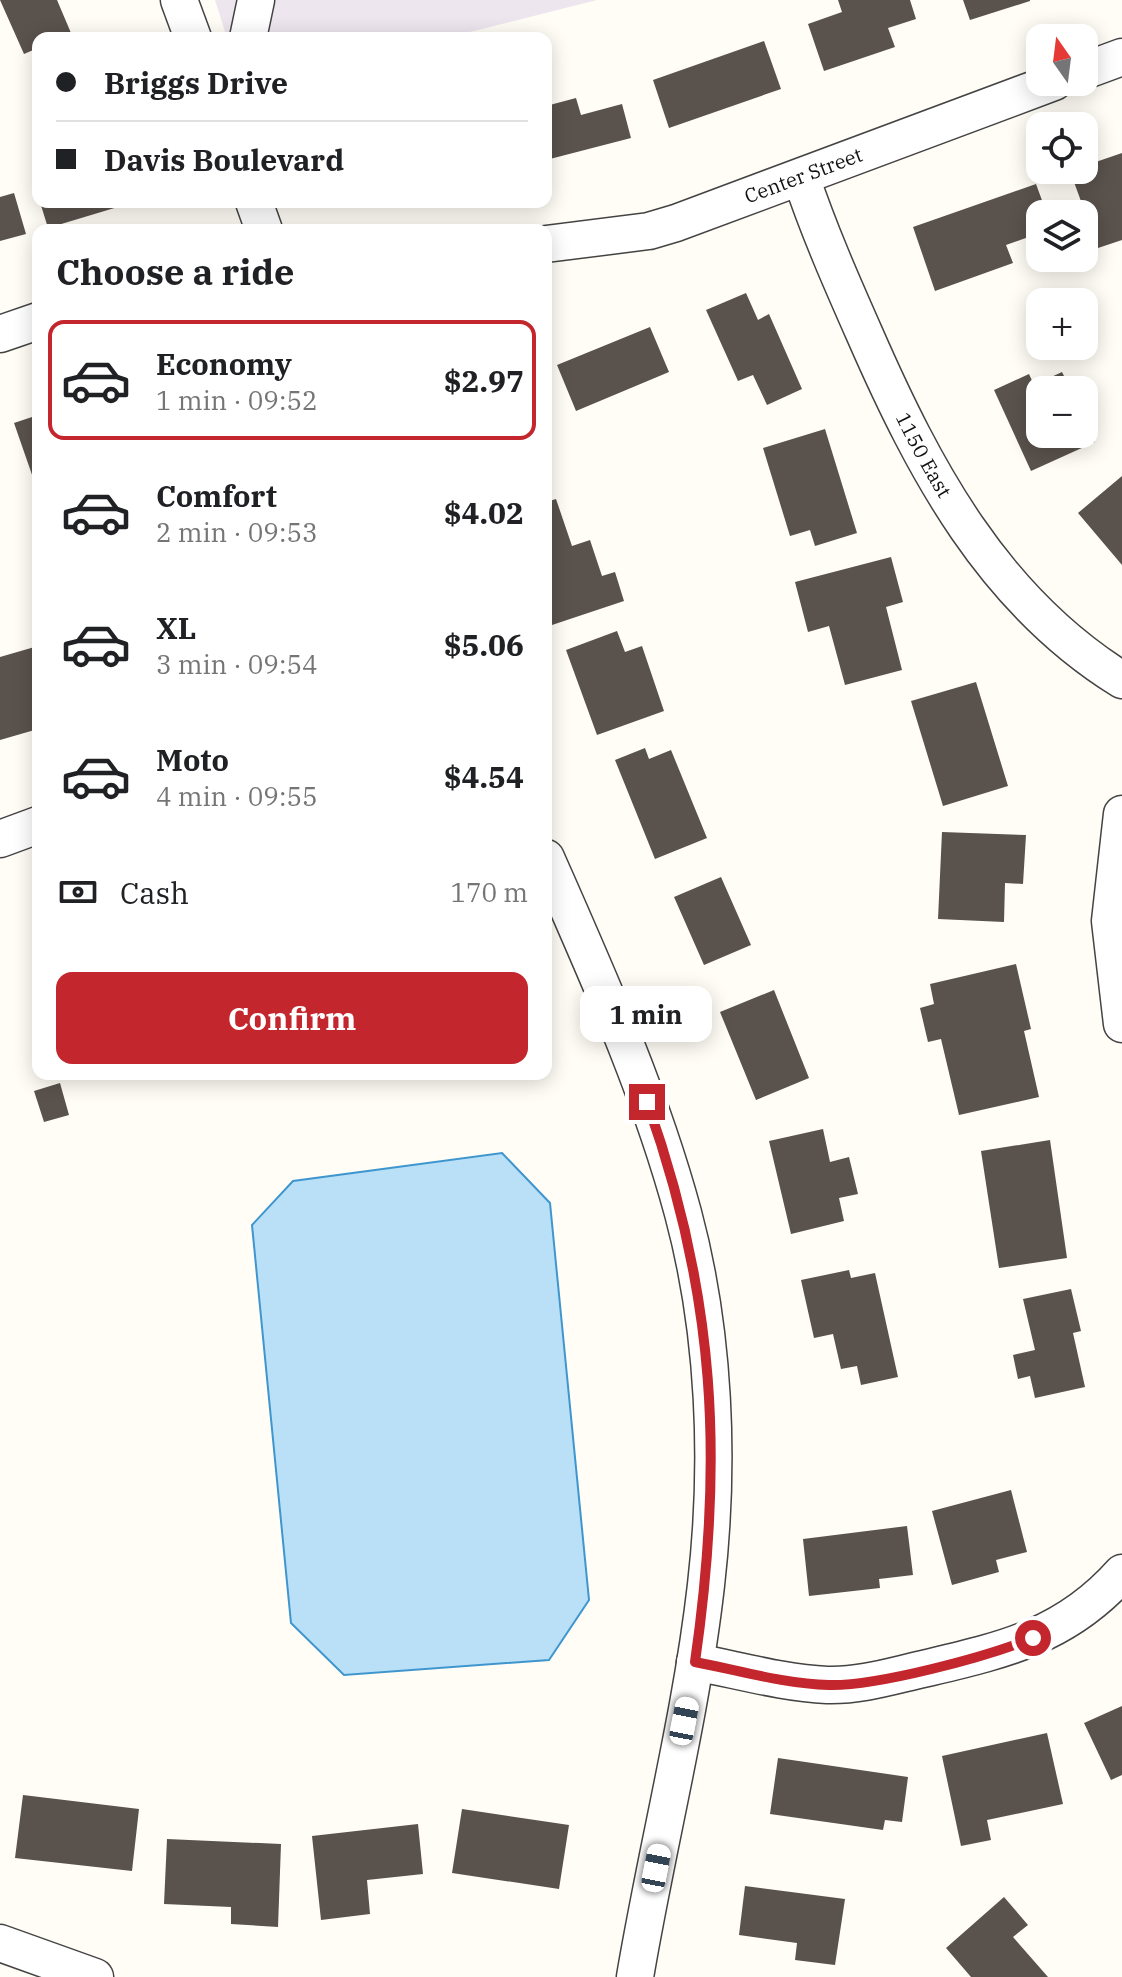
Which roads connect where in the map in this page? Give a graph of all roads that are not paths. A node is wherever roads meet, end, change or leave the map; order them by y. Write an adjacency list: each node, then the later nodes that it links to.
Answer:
1 (179, 0): 3 (street)
2 (256, 0): 4 (street)
3 (191, 32)
4 (249, 32)
5 (1122, 57): 6 (street)
6 (1098, 66)
7 (1026, 93): 8 (street, Center Street)
8 (801, 177): 9 (street, Center Street); 12 (street, 1150 East)
9 (552, 243)
10 (32, 323): 11 (street)
11 (0, 334)
12 (1122, 680)
13 (1122, 814): 17 (street)
14 (32, 827): 15 (street)
15 (0, 839)
16 (552, 872): 19 (street)
17 (1121, 1015)
18 (1122, 1573): 19 (street)
19 (695, 1662): 22 (street)
20 (0, 1943): 21 (street)
21 (95, 1977)
22 (635, 1977)

